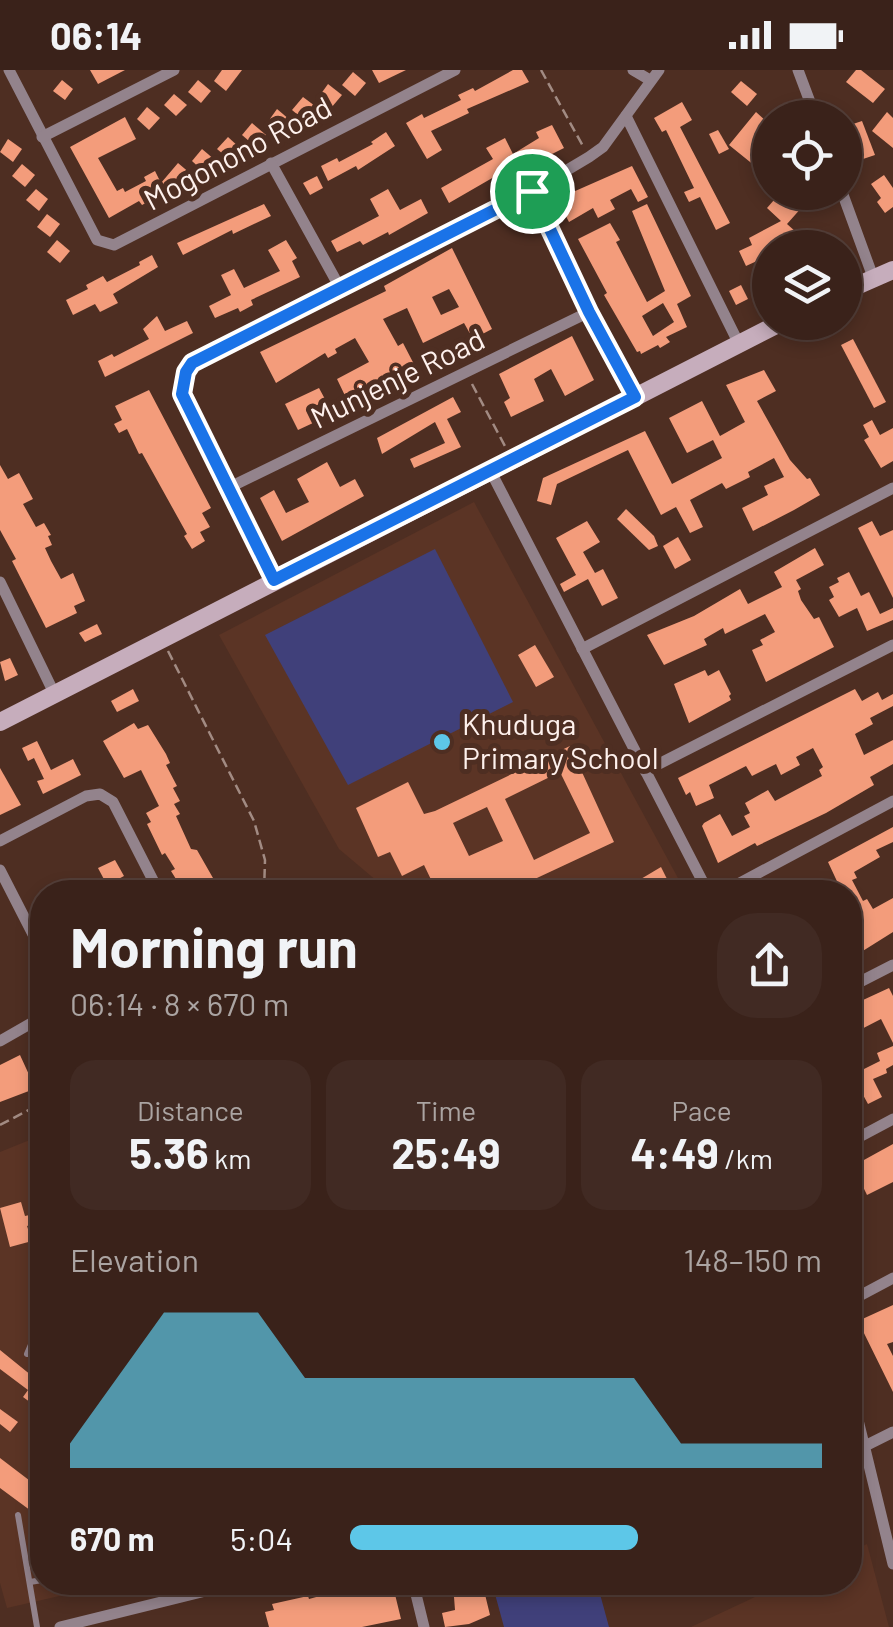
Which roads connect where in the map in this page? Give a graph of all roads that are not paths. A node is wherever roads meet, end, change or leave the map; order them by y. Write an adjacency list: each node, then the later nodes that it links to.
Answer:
1 (10, 70): 9 (street)
2 (174, 70): 9 (street)
3 (455, 70): 10 (street, Mogonono Road)
4 (632, 70): 6 (street)
5 (798, 70): 7 (street)
6 (654, 75): 8 (street)
7 (809, 100)
8 (626, 116): 11 (street); 19 (street)
9 (42, 137): 10 (street, Mogonono Road)
10 (271, 163): 16 (street)
11 (532, 191): 16 (street); 17 (street)
12 (849, 210): 14 (street)
13 (893, 270): 14 (street)
14 (873, 277): 15 (street)
15 (862, 282)
16 (339, 286): 22 (street)
17 (589, 312): 20 (street); 22 (street, Munjenje Road)
18 (752, 337): 19 (street)
19 (739, 344): 20 (street)
20 (635, 397): 21 (street)
21 (492, 472): 24 (street); 28 (street)
22 (228, 488): 24 (street)
23 (893, 488): 28 (street)
24 (274, 580): 29 (street)
25 (0, 582): 26 (street)
26 (5, 604): 29 (street)
27 (893, 645): 31 (street)
28 (582, 649): 31 (street)
29 (55, 695): 30 (street)
30 (0, 722)
31 (645, 771): 36 (street)
32 (893, 801): 37 (street)
33 (0, 840): 35 (street)
34 (0, 870): 38 (street)
35 (153, 880)
36 (702, 880)
37 (745, 880)
38 (30, 929)
39 (893, 965): 40 (street)
40 (862, 981)
41 (30, 1024): 42 (street)
42 (0, 1041)
43 (893, 1119): 44 (street)
44 (862, 1136)
45 (893, 1278): 46 (street)
46 (862, 1295)
47 (30, 1349): 48 (lane)
48 (28, 1354)
49 (893, 1432): 51 (street)
50 (862, 1437): 51 (street)
51 (864, 1446): 53 (street)
52 (18, 1515): 54 (lane)
53 (893, 1564)
54 (30, 1582)
55 (32, 1595): 58 (lane)
56 (189, 1595): 59 (street)
57 (416, 1595): 60 (street)
58 (37, 1627)
59 (60, 1627)
60 (424, 1627)

